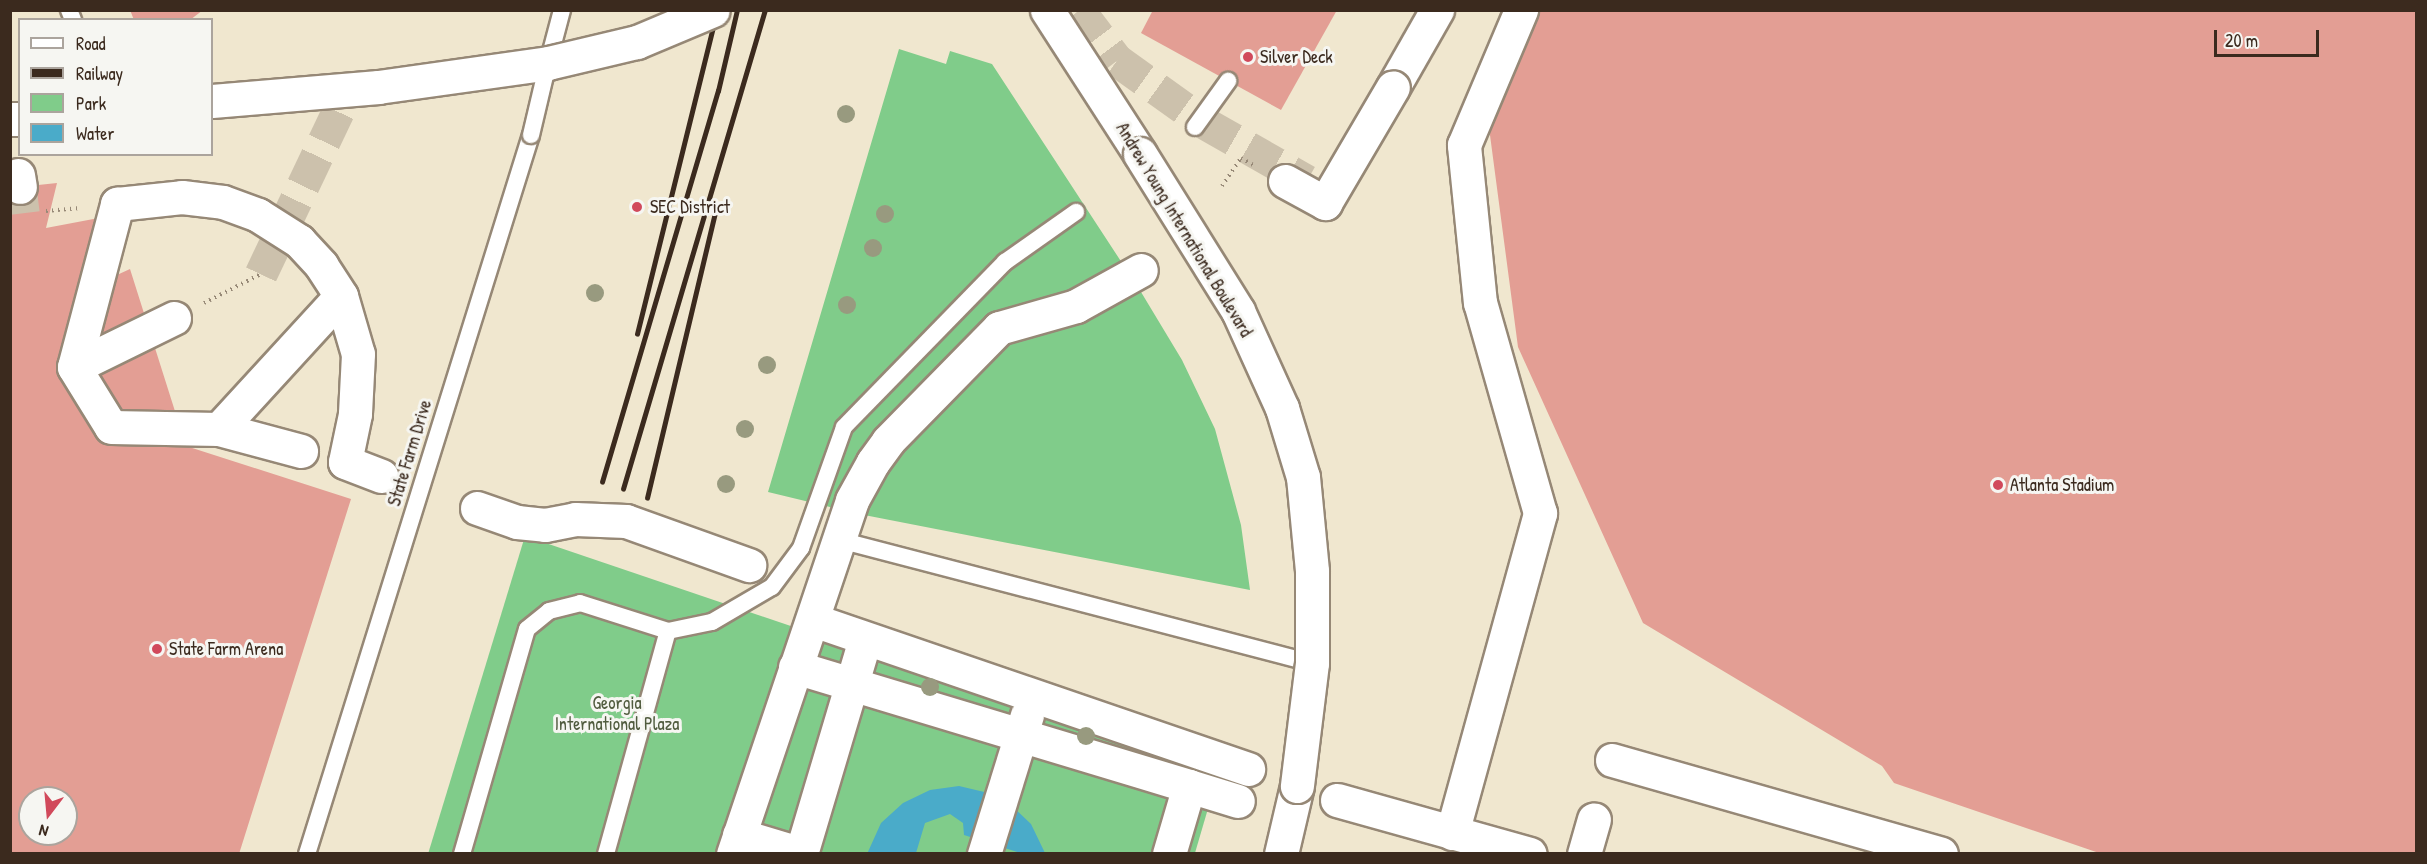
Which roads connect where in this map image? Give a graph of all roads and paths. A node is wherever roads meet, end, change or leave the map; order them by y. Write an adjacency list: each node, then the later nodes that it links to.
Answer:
1 (562, 10): 6 (lane, State Farm Drive)
2 (713, 10): 6 (street, bridge)
3 (1047, 10): 30 (street, Andrew Young International Boulevard, bridge)
4 (1437, 10): 11 (street, bridge)
5 (1521, 10): 40 (street)
6 (548, 63): 8 (street, bridge); 42 (lane, State Farm Drive, bridge)
7 (1228, 81): 9 (lane)
8 (213, 101)
9 (1195, 128)
10 (1240, 158): 12 (path)
11 (1284, 181)
12 (1222, 186)
13 (24, 191): 14 (path)
14 (117, 204): 18 (street); 20 (street)
15 (1076, 212): 28 (lane)
16 (1142, 270): 27 (street)
17 (261, 274): 19 (path)
18 (340, 296): 21 (street); 23 (street)
19 (174, 318): 20 (street)
20 (74, 367): 21 (street)
21 (219, 429): 22 (street)
22 (301, 451)
23 (381, 476)
24 (477, 508): 26 (street, bridge)
25 (851, 543): 30 (lane)
26 (749, 565)
27 (813, 620): 29 (street); 31 (street)
28 (669, 631): 43 (lane); 44 (lane)
29 (865, 639): 32 (street); 33 (street)
30 (1312, 663): 48 (street, Andrew Young International Boulevard, bridge)
31 (795, 667): 32 (street); 41 (street)
32 (851, 685): 36 (street); 45 (street)
33 (1032, 696): 35 (street); 46 (street)
34 (1612, 760): 51 (street)
35 (1248, 769)
36 (1189, 786): 38 (street); 47 (street)
37 (1336, 800): 40 (street)
38 (1238, 801)
39 (1594, 819): 50 (street)
40 (1452, 833): 49 (street)
41 (736, 844): 45 (street)
42 (307, 854)
43 (462, 854)
44 (606, 854)
45 (802, 854)
46 (984, 854)
47 (1169, 854)
48 (1281, 854)
49 (1530, 854)
50 (1584, 854)
51 (1941, 854)

